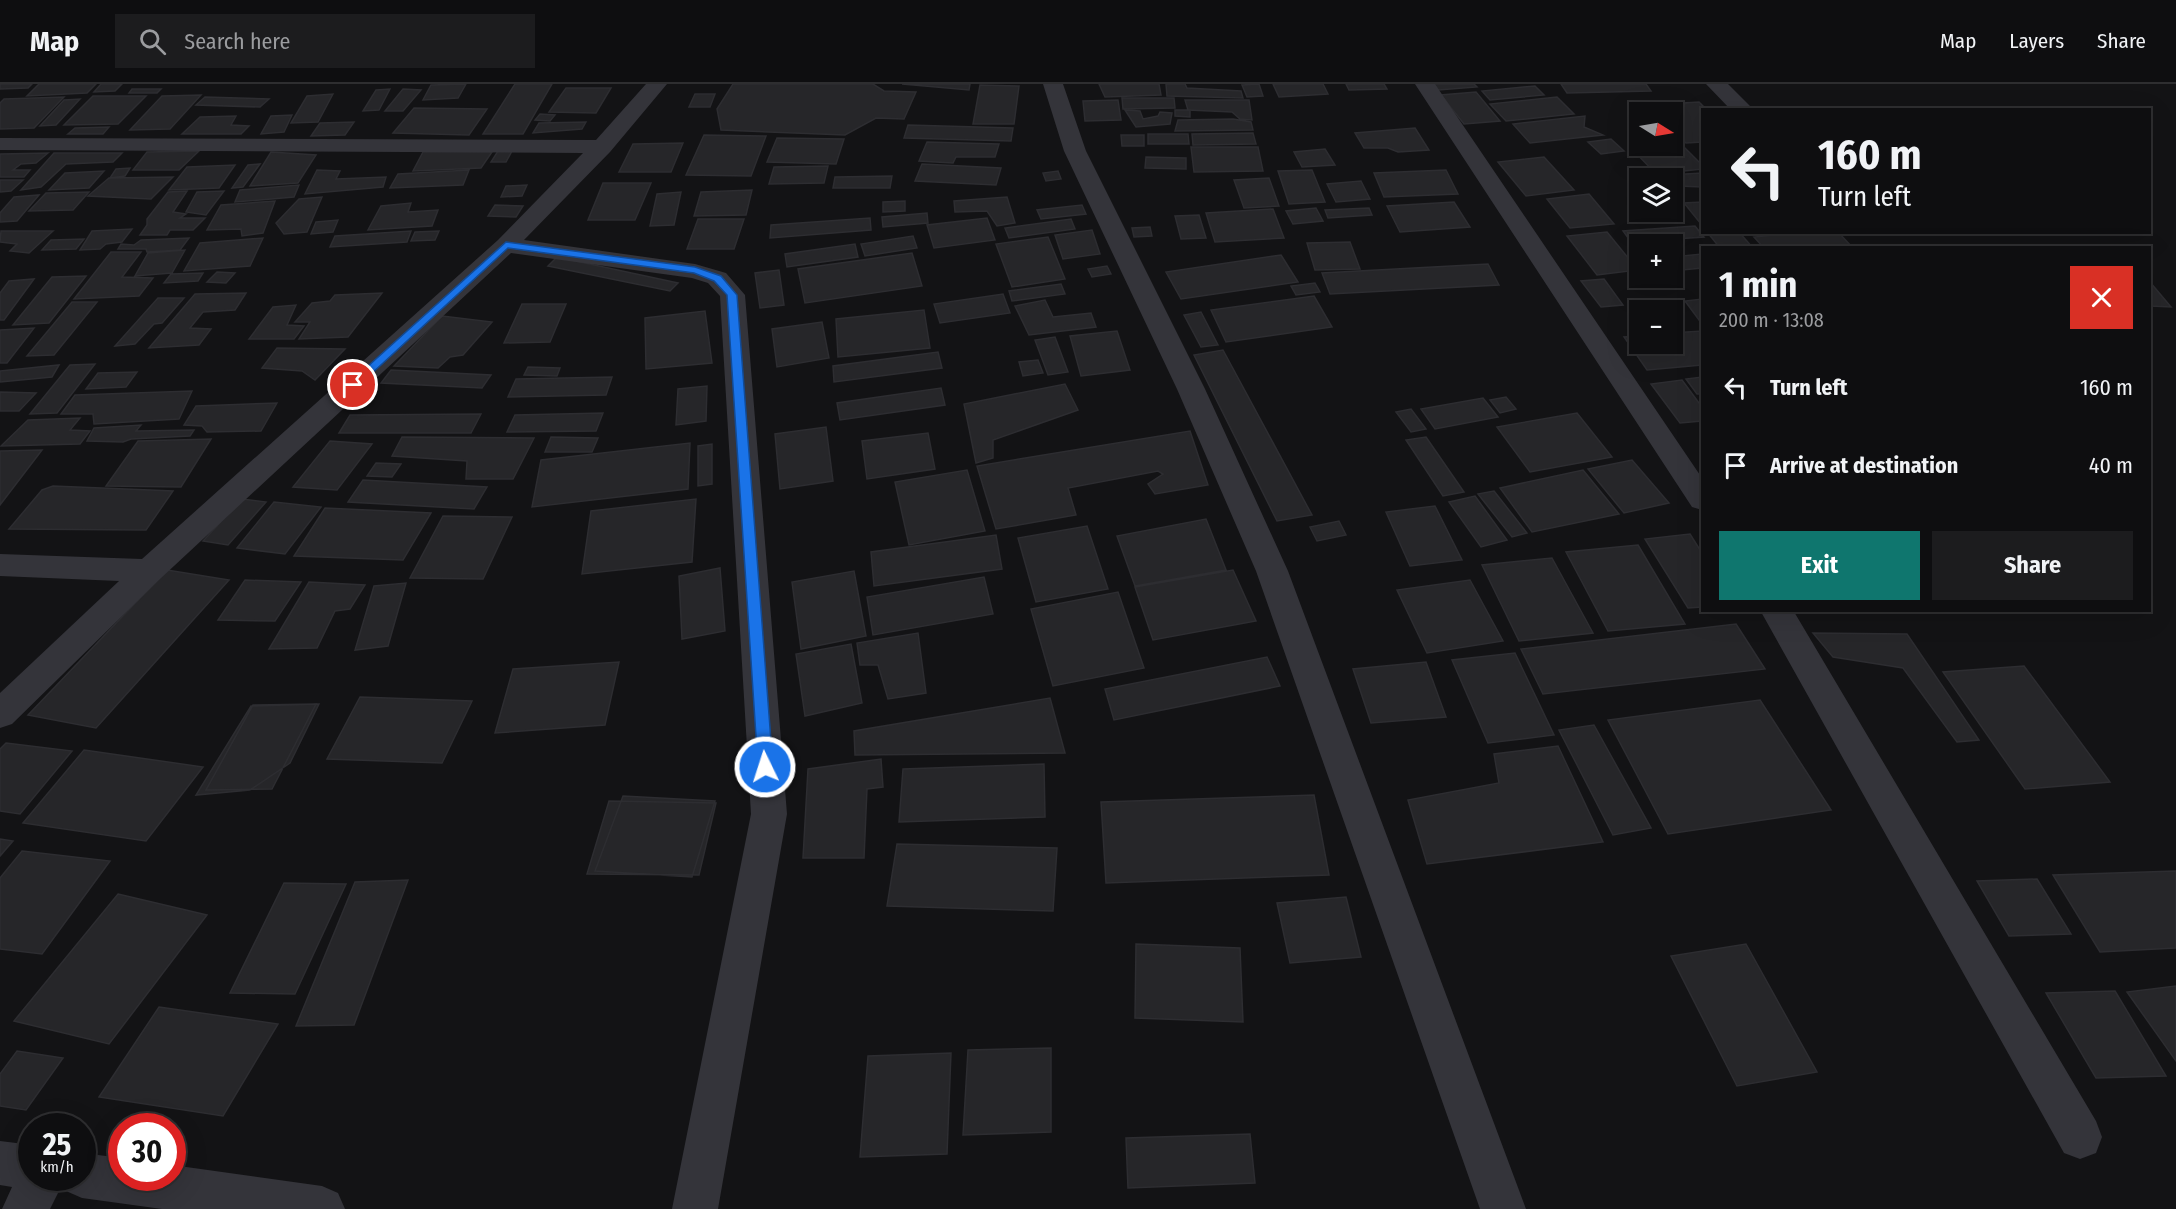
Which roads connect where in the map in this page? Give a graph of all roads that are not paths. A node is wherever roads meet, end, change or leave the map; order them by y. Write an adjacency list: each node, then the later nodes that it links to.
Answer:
1 (657, 84): 7 (street)
2 (1053, 84): 22 (street)
3 (1425, 84): 9 (street)
4 (1716, 84): 5 (street)
5 (1742, 108)
6 (0, 144): 7 (street)
7 (602, 147): 8 (street)
8 (506, 245): 11 (street); 21 (street)
9 (1701, 498)
10 (0, 565): 11 (street)
11 (149, 571): 13 (street)
12 (1777, 612): 14 (street)
13 (0, 714)
14 (2080, 1137)
15 (0, 1163): 16 (street)
16 (18, 1166)
17 (96, 1177): 20 (street)
18 (35, 1191): 19 (street)
19 (25, 1209)
20 (322, 1209)
21 (695, 1209)
22 (1503, 1209)

